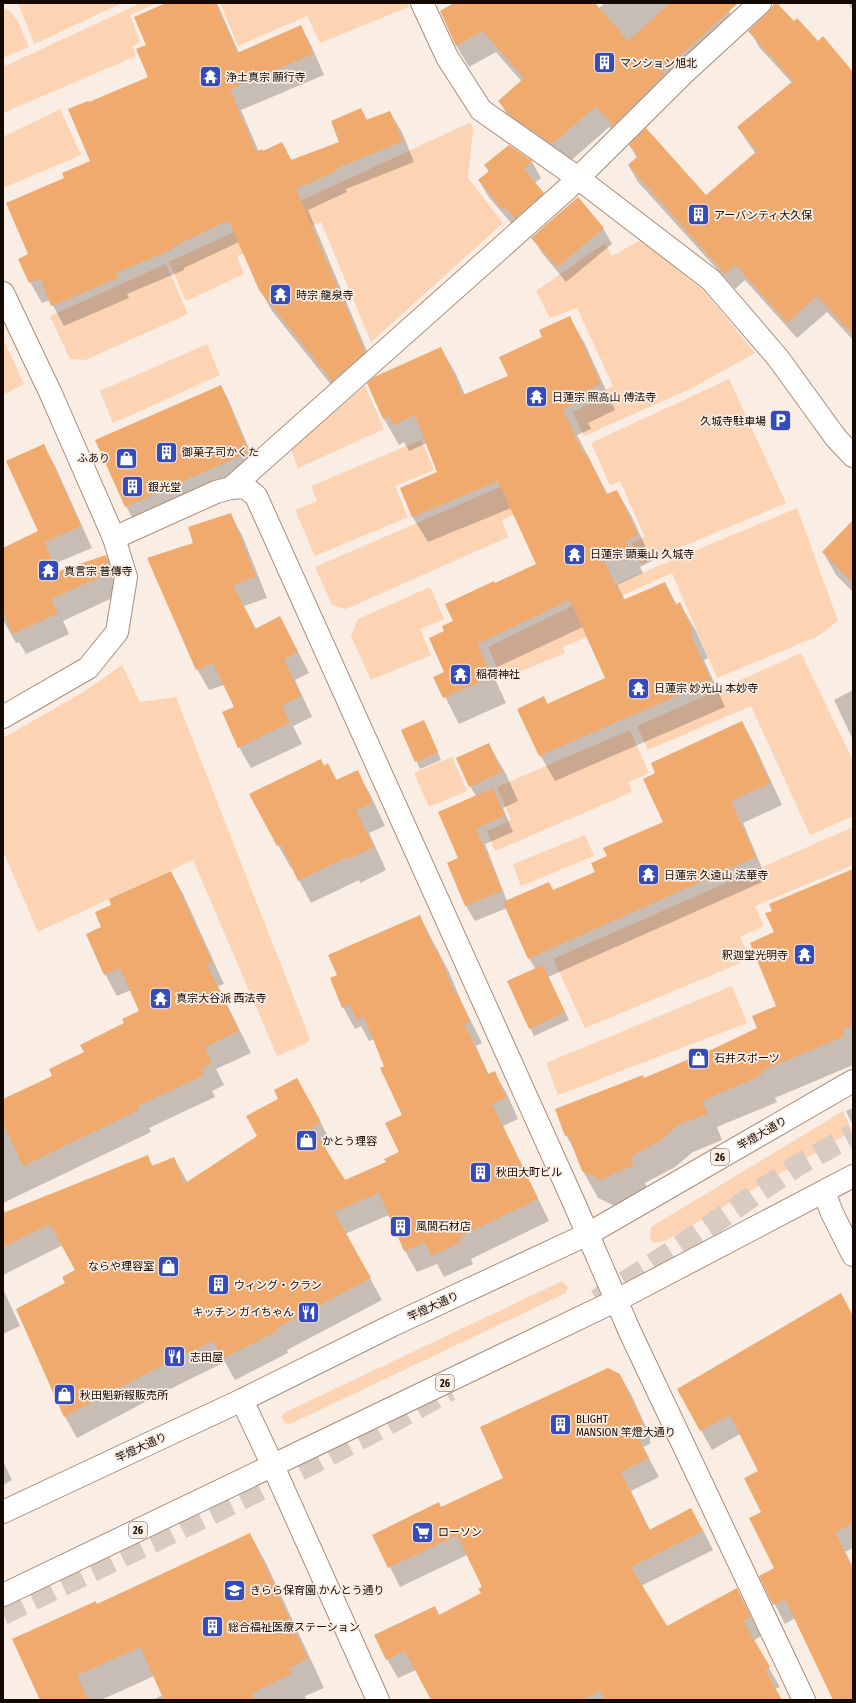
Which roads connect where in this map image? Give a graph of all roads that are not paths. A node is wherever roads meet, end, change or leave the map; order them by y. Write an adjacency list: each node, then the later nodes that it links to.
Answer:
1 (422, 3): 3 (street)
2 (760, 3): 3 (street)
3 (578, 178): 5 (street); 6 (street)
4 (3, 293): 7 (street)
5 (853, 456)
6 (231, 488): 7 (street); 12 (street)
7 (114, 538): 8 (street)
8 (3, 717)
9 (853, 1081): 12 (street, 竿燈大通り / 26)
10 (853, 1176): 11 (street, 26)
11 (824, 1192): 13 (street); 14 (street, 26)
12 (588, 1234): 14 (street); 15 (street, 竿燈大通り / 26)
13 (853, 1255)
14 (617, 1300): 16 (street, 26); 20 (street)
15 (242, 1400): 16 (street); 17 (street, 竿燈大通り / 26)
16 (273, 1466): 18 (street, 26); 19 (street)
17 (3, 1512)
18 (3, 1595)
19 (378, 1700)
20 (804, 1700)

